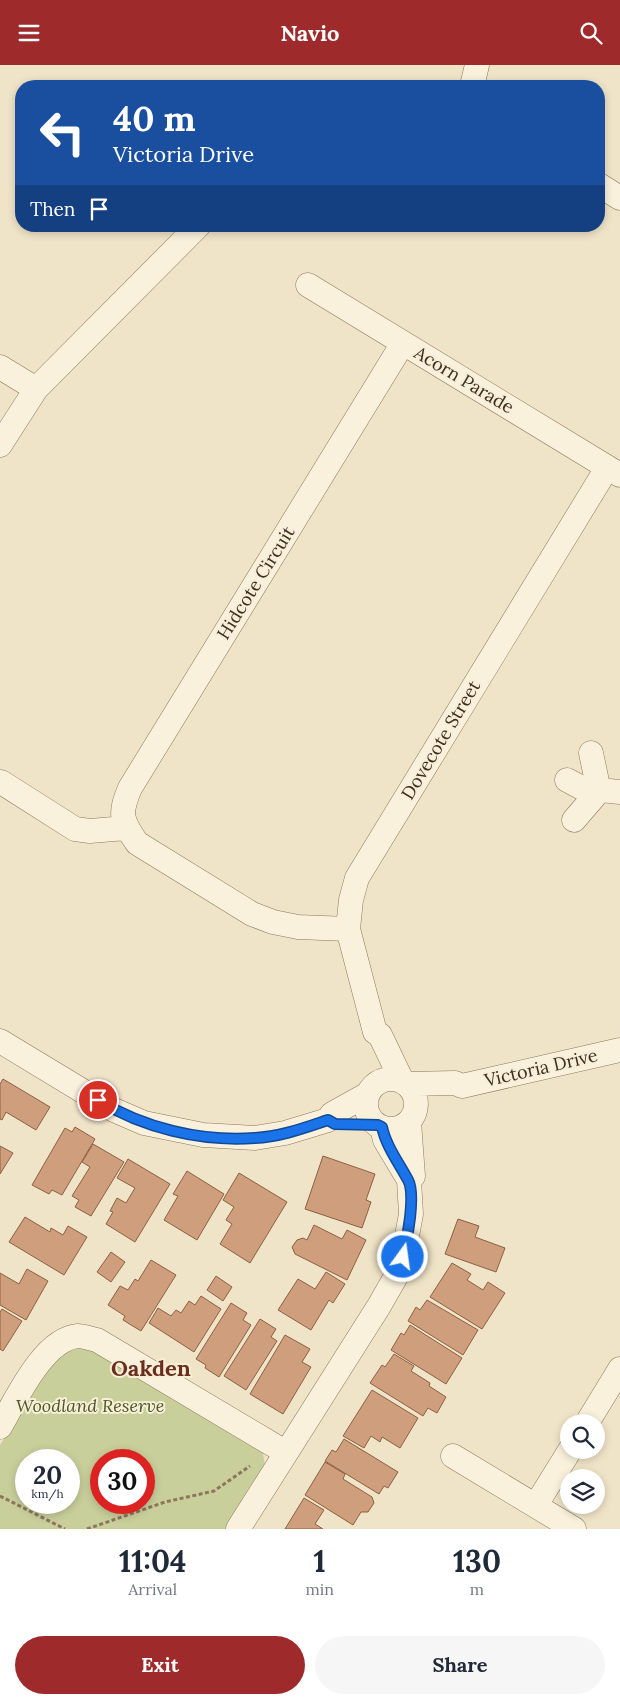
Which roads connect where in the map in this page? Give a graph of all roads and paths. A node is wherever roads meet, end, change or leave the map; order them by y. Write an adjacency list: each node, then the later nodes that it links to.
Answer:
1 (476, 65): 2 (street)
2 (473, 80)
3 (605, 189): 4 (street)
4 (620, 198)
5 (192, 232): 9 (street)
6 (308, 285): 7 (street, Acorn Parade)
7 (403, 343): 11 (street, Acorn Parade); 17 (street, Hidcote Circuit)
8 (0, 367): 9 (street)
9 (36, 389): 10 (street)
10 (0, 445)
11 (614, 472): 18 (street, Dovecote Street)
12 (592, 753): 15 (street)
13 (567, 780): 15 (street)
14 (1, 782): 17 (street)
15 (610, 791): 16 (street)
16 (574, 820)
17 (126, 828): 18 (street)
18 (348, 929): 19 (street, Dovecote Street)
19 (374, 1032): 22 (street, Dovecote Street); 24 (street, Dovecote Street)
20 (0, 1041): 26 (street)
21 (620, 1049): 23 (street, Victoria Drive)
22 (404, 1082): 23 (street, Victoria Drive); 24 (street); 25 (street)
23 (462, 1086): 25 (street, Victoria Drive)
24 (369, 1092): 26 (street); 27 (street)
25 (411, 1118): 27 (street); 28 (street)
26 (328, 1120): 27 (street)
27 (380, 1126): 28 (street)
28 (409, 1180): 32 (street)
29 (620, 1369): 30 (street)
30 (592, 1414)
31 (0, 1427): 32 (street)
32 (285, 1452): 40 (street)
33 (453, 1456): 37 (street)
34 (564, 1459): 37 (street)
35 (253, 1460): 39 (path)
36 (0, 1496): 38 (path)
37 (536, 1505): 41 (street)
38 (65, 1529)
39 (87, 1529)
40 (238, 1529)
41 (574, 1529)

